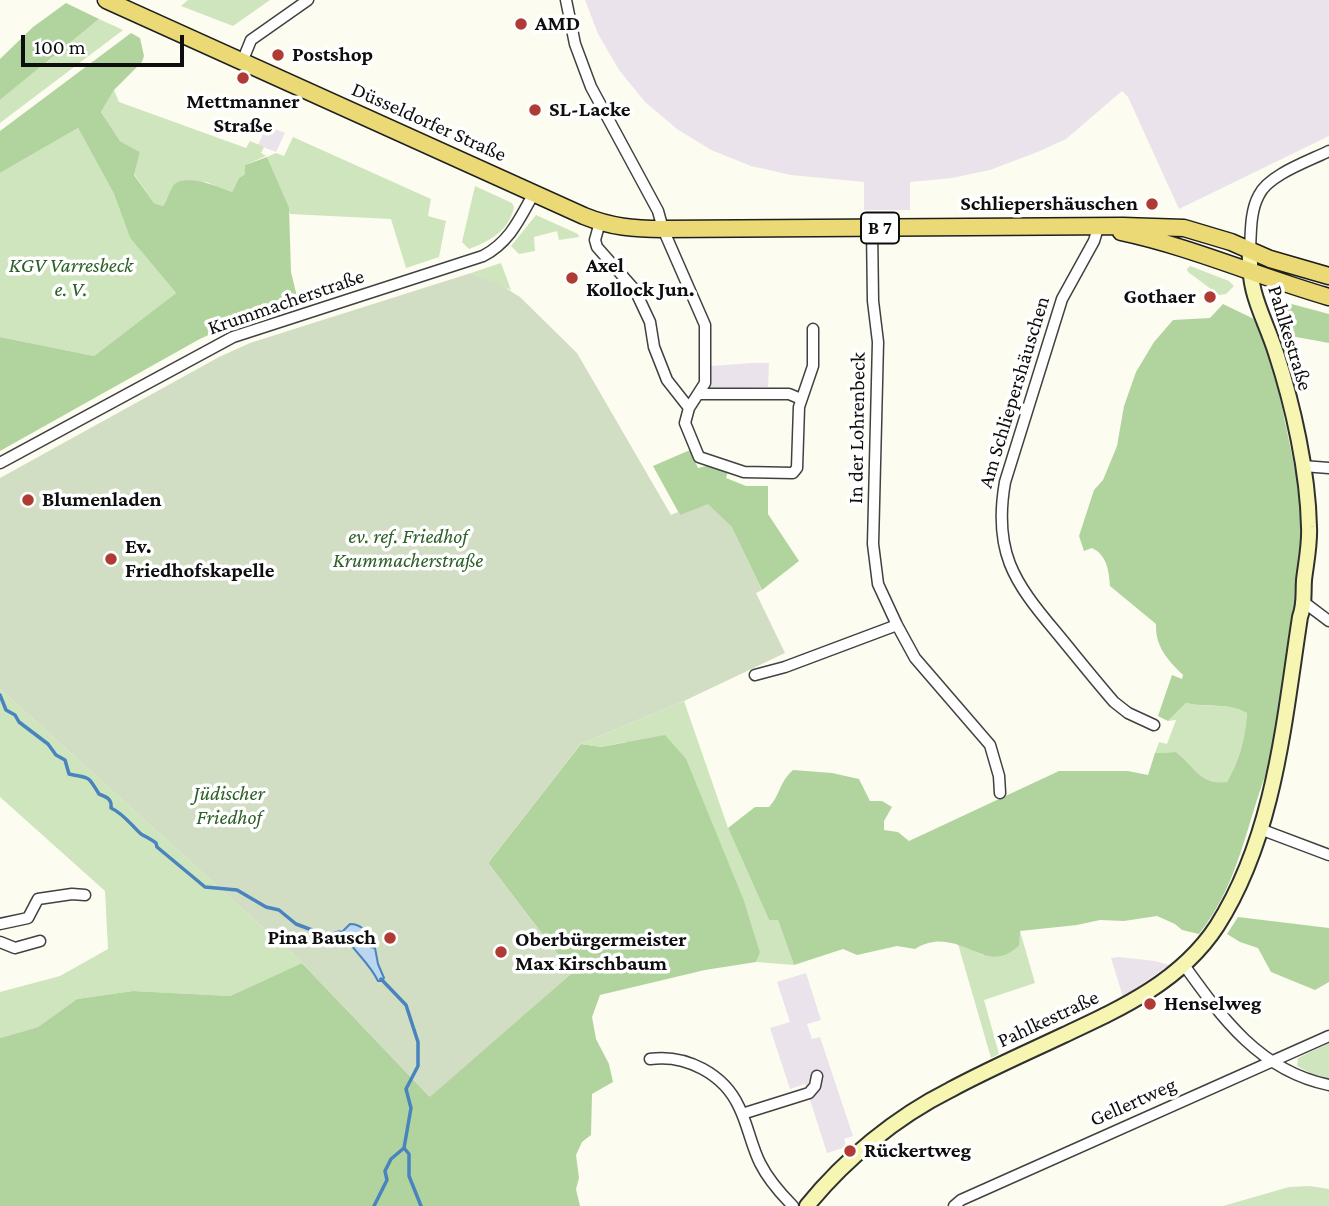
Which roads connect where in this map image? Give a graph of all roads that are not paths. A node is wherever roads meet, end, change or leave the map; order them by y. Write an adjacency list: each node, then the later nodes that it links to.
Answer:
1 (106, 0): 4 (main road, Düsseldorfer Straße / B 7)
2 (308, 0): 4 (street)
3 (566, 0): 10 (street)
4 (242, 62): 6 (main road, Düsseldorfer Straße / B 7)
5 (1329, 150): 11 (street)
6 (534, 193): 7 (main road, Düsseldorfer Straße / B 7); 19 (street, Krummacherstraße)
7 (600, 222): 10 (main road, Düsseldorfer Straße / B 7); 18 (street)
8 (872, 228): 9 (main road, Düsseldorfer Straße / B 7); 10 (main road, Düsseldorfer Straße / B 7); 24 (street, In der Lohrenbeck)
9 (1098, 228): 11 (main road, Düsseldorfer Straße / B 7); 12 (main road, Düsseldorfer Straße / B 7); 26 (street, Am Schliepershäuschen)
10 (663, 229): 16 (street)
11 (1250, 250): 12 (street); 13 (main road, Düsseldorfer Straße / B 7)
12 (1249, 272): 14 (main road, Düsseldorfer Straße / B 7); 20 (street, Pahlkestraße)
13 (1329, 276)
14 (1329, 297)
15 (813, 329): 17 (street)
16 (698, 394): 17 (street); 18 (street)
17 (801, 399): 18 (street)
18 (689, 408)
19 (0, 463)
20 (1303, 466): 21 (street); 22 (street, Pahlkestraße)
21 (1329, 468)
22 (1305, 604): 23 (street); 28 (street, Pahlkestraße)
23 (1329, 621)
24 (897, 625): 25 (street); 27 (street, In der Lohrenbeck)
25 (755, 675)
26 (1154, 725)
27 (1000, 793)
28 (1260, 829): 29 (street); 34 (street, Pahlkestraße)
29 (1329, 855)
30 (85, 895): 31 (street)
31 (0, 924)
32 (40, 941): 33 (street)
33 (0, 942)
34 (1184, 965): 37 (street); 42 (street, Pahlkestraße)
35 (1329, 1036): 37 (street, Gellertweg)
36 (650, 1059): 40 (street)
37 (1273, 1061): 39 (street); 43 (street, Gellertweg)
38 (817, 1076): 40 (street)
39 (1329, 1085)
40 (742, 1114): 41 (street)
41 (793, 1206)
42 (807, 1206)
43 (954, 1206)

